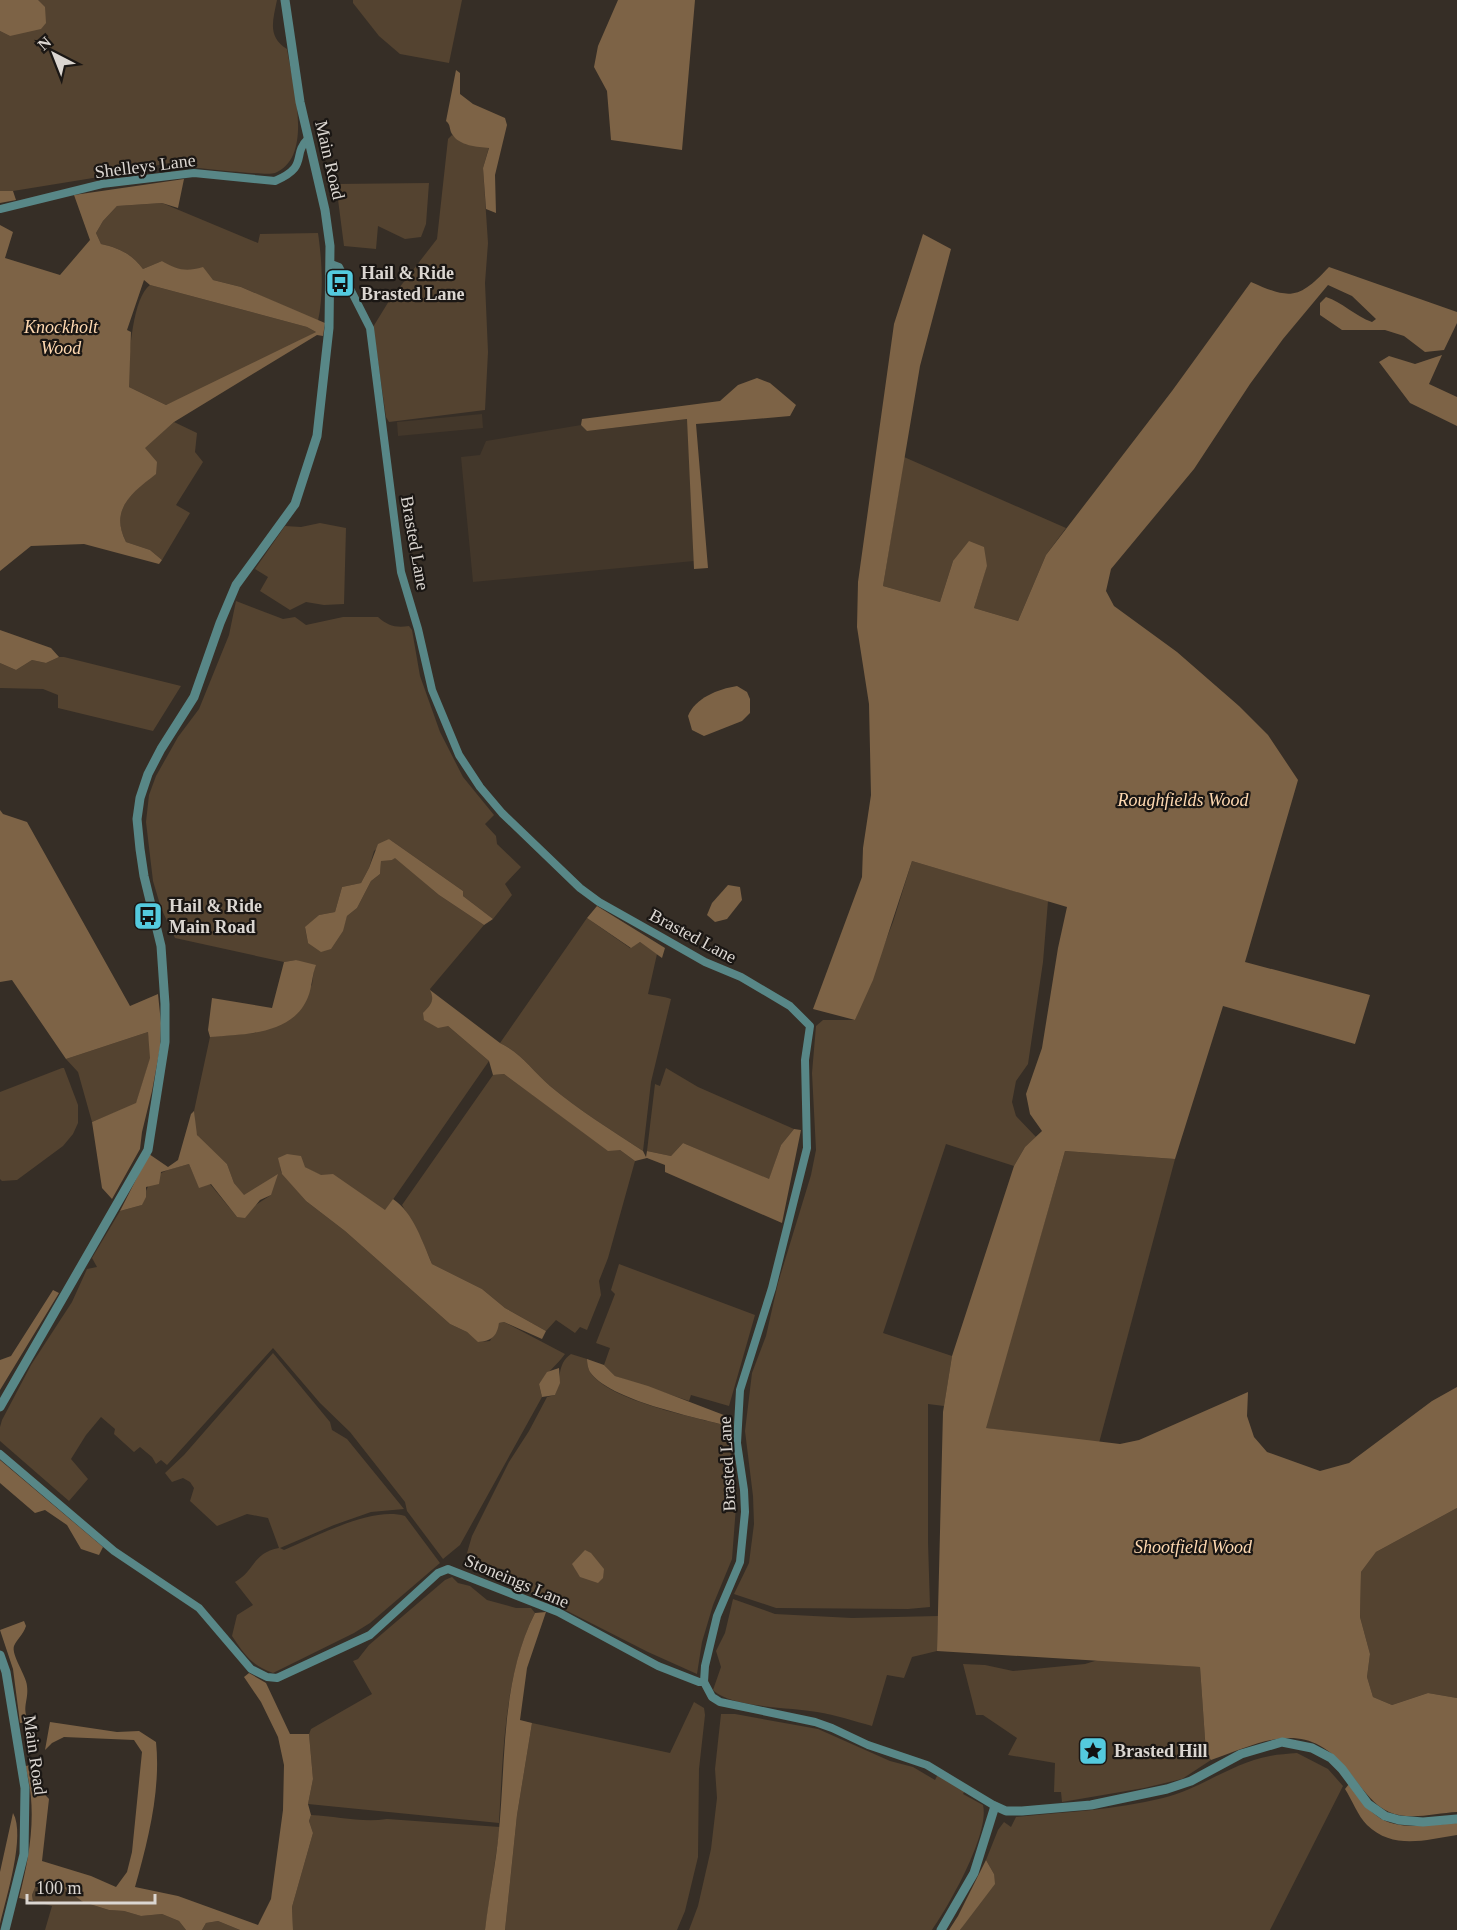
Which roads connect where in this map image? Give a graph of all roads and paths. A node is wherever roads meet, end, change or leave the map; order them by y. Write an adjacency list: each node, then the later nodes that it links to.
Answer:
1 (285, 0): 2 (street, Main Road)
2 (308, 139): 3 (street, Shelleys Lane); 4 (street, Main Road)
3 (0, 209)
4 (331, 264): 5 (street, Main Road); 8 (street, Brasted Lane)
5 (0, 1407)
6 (0, 1454): 8 (street, Stoneings Lane)
7 (0, 1655): 11 (street, Main Road)
8 (704, 1682): 9 (street)
9 (995, 1806): 10 (street); 12 (street)
10 (1457, 1818)
11 (5, 1930)
12 (941, 1930)

